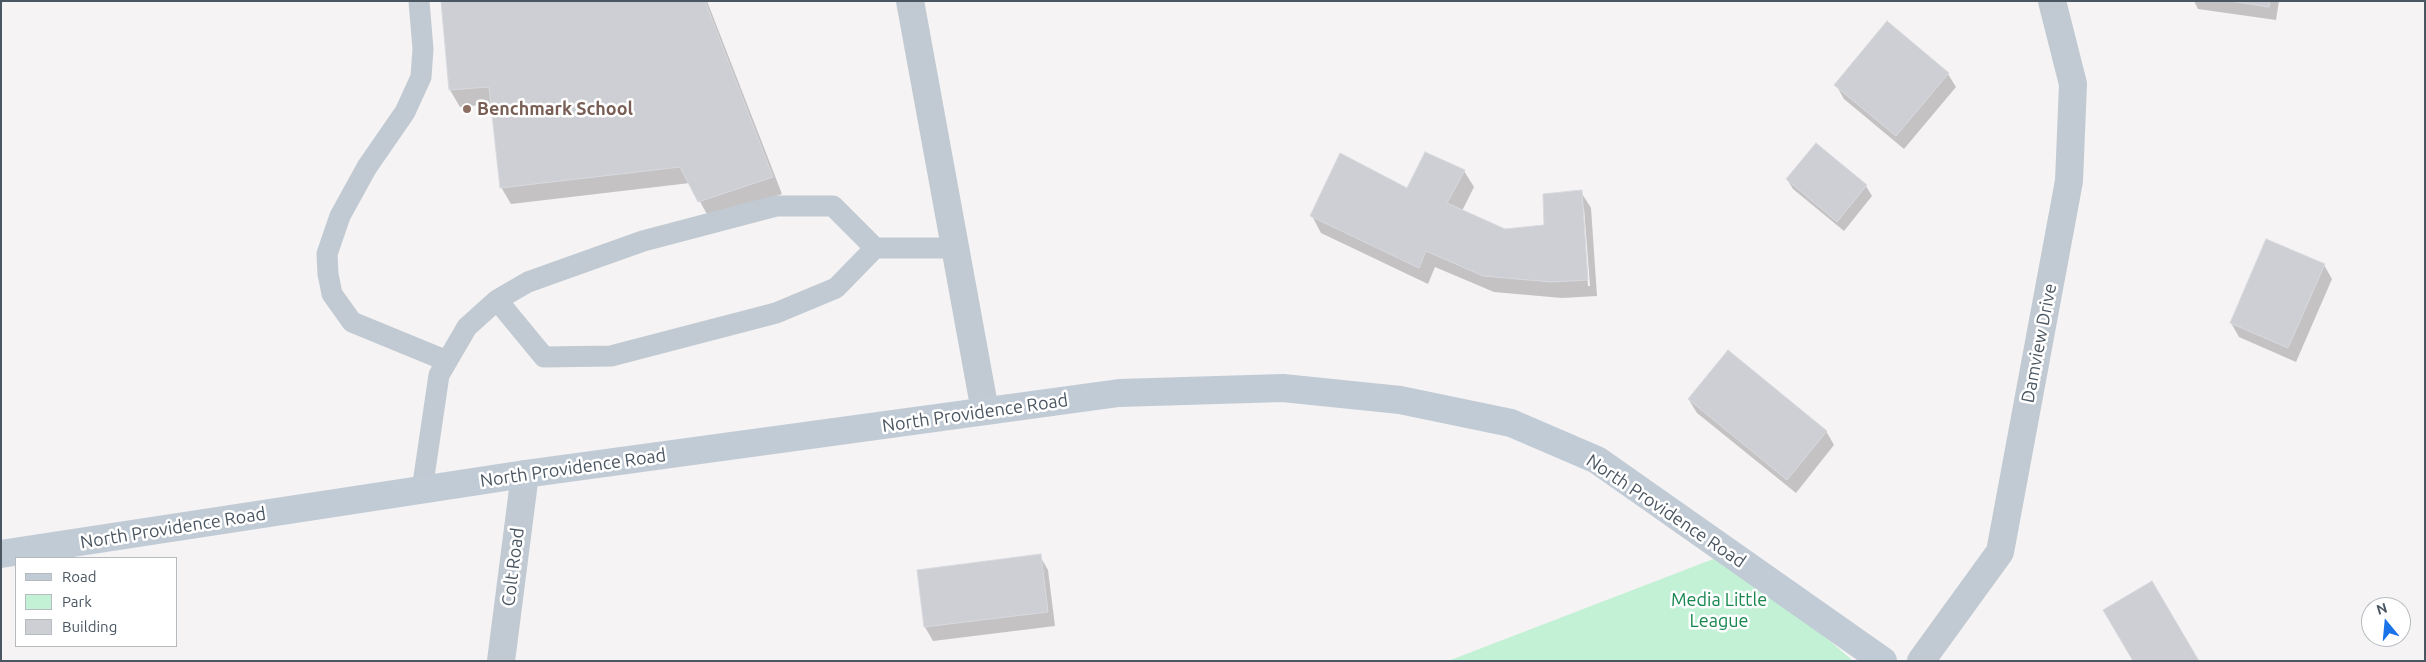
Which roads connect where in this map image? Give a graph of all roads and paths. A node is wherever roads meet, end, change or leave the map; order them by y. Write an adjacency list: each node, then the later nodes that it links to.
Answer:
1 (419, 1): 7 (lane)
2 (910, 1): 5 (street)
3 (2052, 1): 14 (street, Damview Drive)
4 (875, 248): 5 (lane); 6 (lane); 6 (lane)
5 (955, 248): 8 (street)
6 (497, 300): 7 (lane)
7 (447, 361): 10 (lane)
8 (985, 411): 9 (main road, North Providence Road); 13 (main road, North Providence Road)
9 (525, 474): 10 (main road, North Providence Road); 12 (street, Colt Road)
10 (422, 490): 11 (main road, North Providence Road)
11 (1, 554)
12 (501, 661)
13 (1883, 661)
14 (1920, 661)

